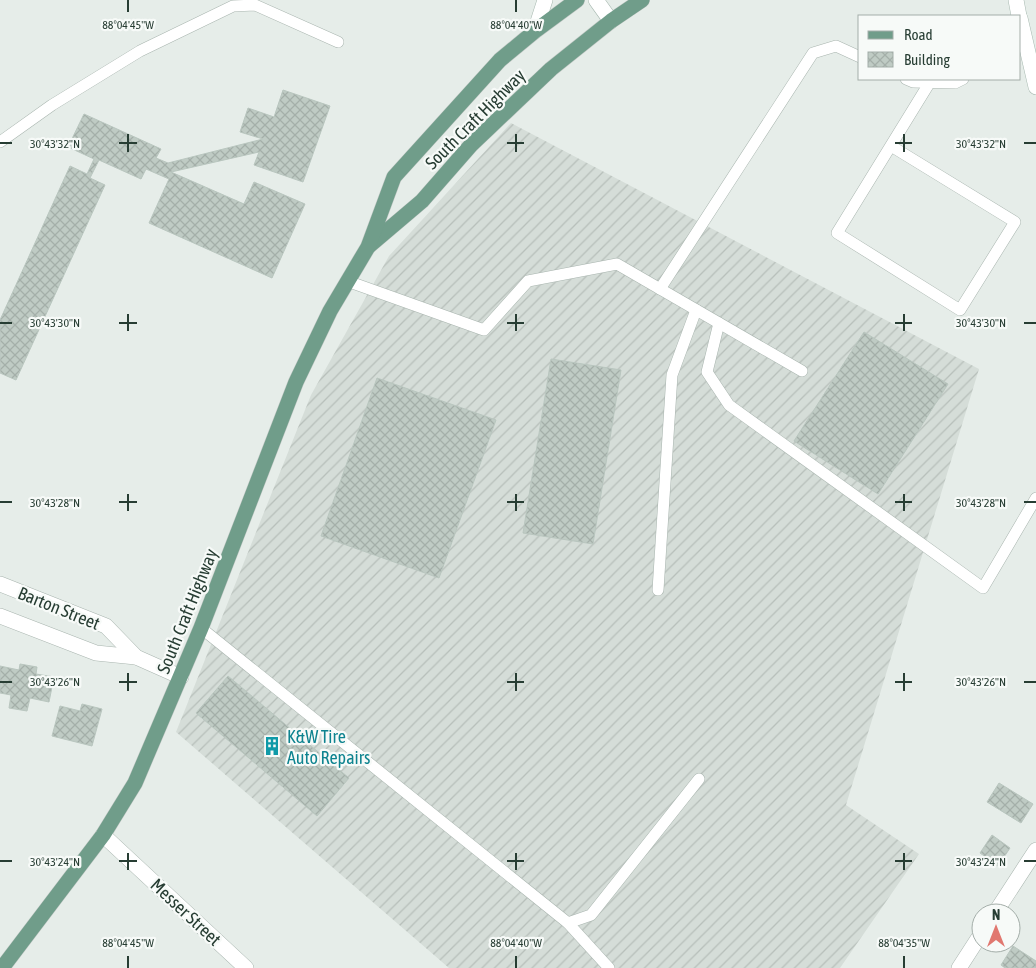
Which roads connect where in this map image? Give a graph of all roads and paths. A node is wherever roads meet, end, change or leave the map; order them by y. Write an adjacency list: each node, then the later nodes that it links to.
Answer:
1 (545, 0): 9 (street)
2 (577, 0): 9 (main road, South Craft Highway)
3 (596, 0): 7 (street)
4 (642, 0): 7 (main road, South Craft Highway)
5 (1016, 0): 6 (street)
6 (1020, 15)
7 (611, 20): 19 (main road, South Craft Highway)
8 (1021, 27): 11 (street)
9 (535, 30): 19 (main road, South Craft Highway)
10 (338, 42): 17 (lane)
11 (1023, 47): 16 (street)
12 (858, 56): 21 (lane)
13 (908, 80): 15 (lane)
14 (961, 80): 15 (lane)
15 (930, 82): 18 (lane)
16 (1036, 87)
17 (0, 142)
18 (891, 146): 18 (lane)
19 (368, 247): 20 (main road, South Craft Highway)
20 (347, 281): 21 (lane); 29 (main road, South Craft Highway)
21 (660, 289): 22 (lane)
22 (696, 310): 23 (lane); 27 (lane)
23 (719, 323): 24 (lane); 25 (lane)
24 (802, 371)
25 (1036, 498)
26 (0, 584): 30 (street, Barton Street)
27 (658, 590)
28 (0, 616): 30 (street, Barton Street)
29 (201, 628): 31 (main road, South Craft Highway); 36 (lane)
30 (136, 656): 31 (street, Barton Street)
31 (181, 677): 33 (main road, South Craft Highway)
32 (699, 779): 36 (lane)
33 (103, 835): 38 (main road, South Craft Highway); 39 (street, Messer Street)
34 (1036, 850): 35 (street)
35 (1001, 903)
36 (568, 922): 40 (lane)
37 (971, 949): 41 (street)
38 (2, 968)
39 (246, 968)
40 (609, 968)
41 (958, 968)

